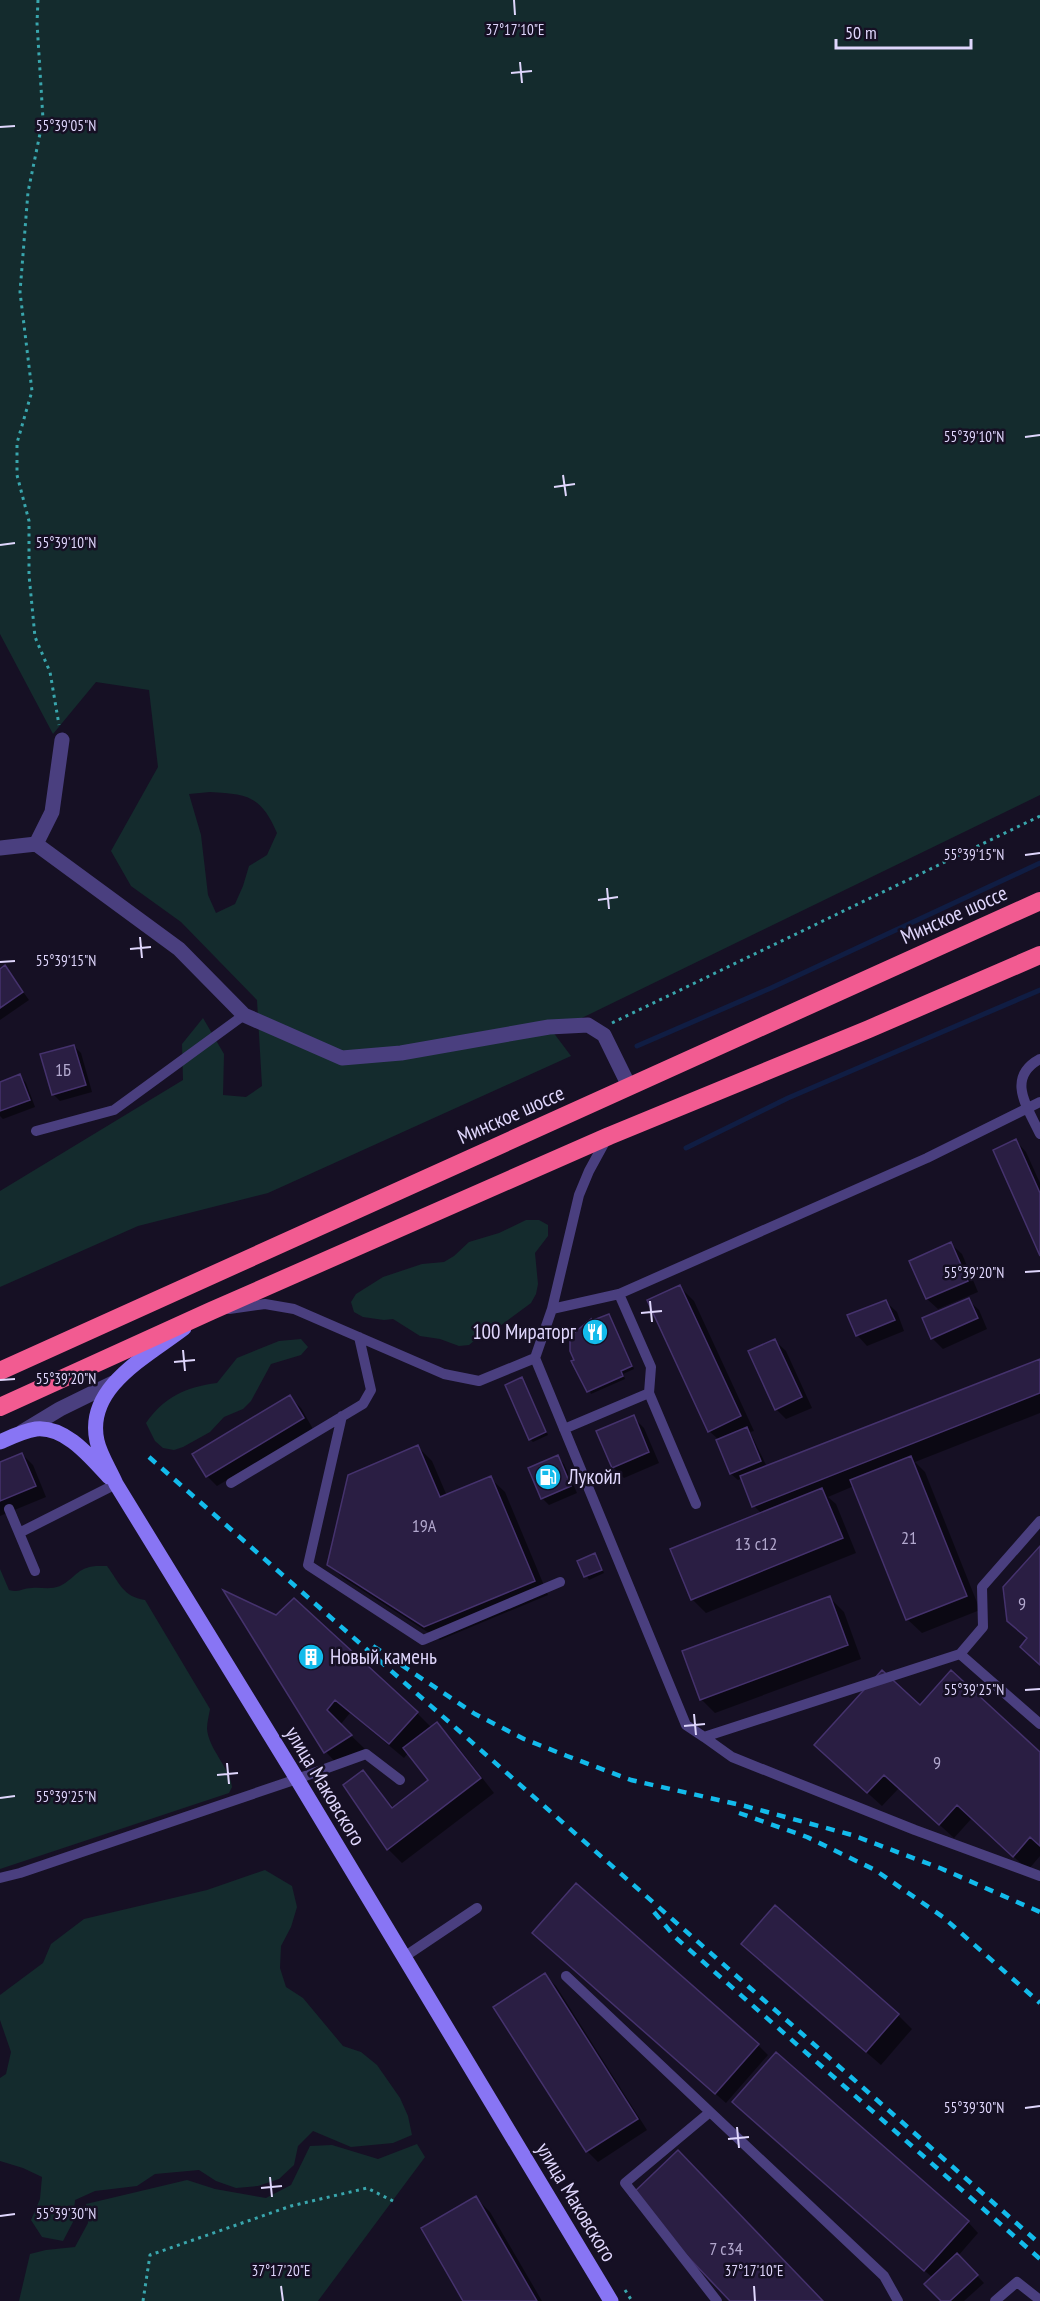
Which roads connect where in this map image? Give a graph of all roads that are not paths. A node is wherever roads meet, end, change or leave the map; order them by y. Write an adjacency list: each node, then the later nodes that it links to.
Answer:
1 (62, 740): 2 (street)
2 (36, 844): 3 (street); 6 (street)
3 (0, 848)
4 (1040, 900): 8 (highway, Минское шоссе)
5 (1040, 955): 13 (highway)
6 (244, 1015): 8 (street); 11 (lane)
7 (1040, 1059): 10 (lane)
8 (629, 1086): 18 (highway, Минское шоссе)
9 (1040, 1102): 10 (lane)
10 (1028, 1108): 12 (lane); 14 (lane)
11 (36, 1131)
12 (1040, 1134)
13 (609, 1136): 15 (lane); 16 (highway)
14 (619, 1294): 15 (lane); 23 (lane)
15 (552, 1309): 19 (lane)
16 (206, 1313): 17 (lane); 22 (main road, улица Маковского); 24 (highway)
17 (359, 1337): 19 (lane); 25 (lane)
18 (42, 1352): 20 (street); 21 (highway, Минское шоссе)
19 (535, 1358): 26 (lane)
20 (0, 1366)
21 (0, 1371)
22 (113, 1383): 27 (street); 30 (main road, улица Маковского)
23 (649, 1393): 26 (lane); 31 (lane)
24 (0, 1407)
25 (342, 1416): 29 (lane); 36 (lane)
26 (564, 1429): 39 (lane)
27 (17, 1435): 28 (main road); 30 (main road)
28 (0, 1442)
29 (231, 1483)
30 (116, 1484): 34 (lane); 40 (main road, улица Маковского)
31 (696, 1504)
32 (9, 1509): 34 (lane)
33 (1040, 1521): 37 (lane)
34 (19, 1533): 35 (lane)
35 (35, 1571)
36 (560, 1582)
37 (960, 1653): 38 (lane); 39 (lane)
38 (1040, 1724)
39 (704, 1737): 42 (lane)
40 (297, 1779): 41 (lane); 43 (lane); 45 (main road, улица Маковского)
41 (400, 1780)
42 (1040, 1876)
43 (0, 1878)
44 (477, 1908): 45 (lane)
45 (404, 1957): 49 (main road, улица Маковского)
46 (566, 1976): 47 (lane)
47 (710, 2112): 50 (lane); 51 (lane)
48 (1040, 2300): 52 (lane)
49 (610, 2301)
50 (717, 2301)
51 (898, 2301)
52 (995, 2301)

